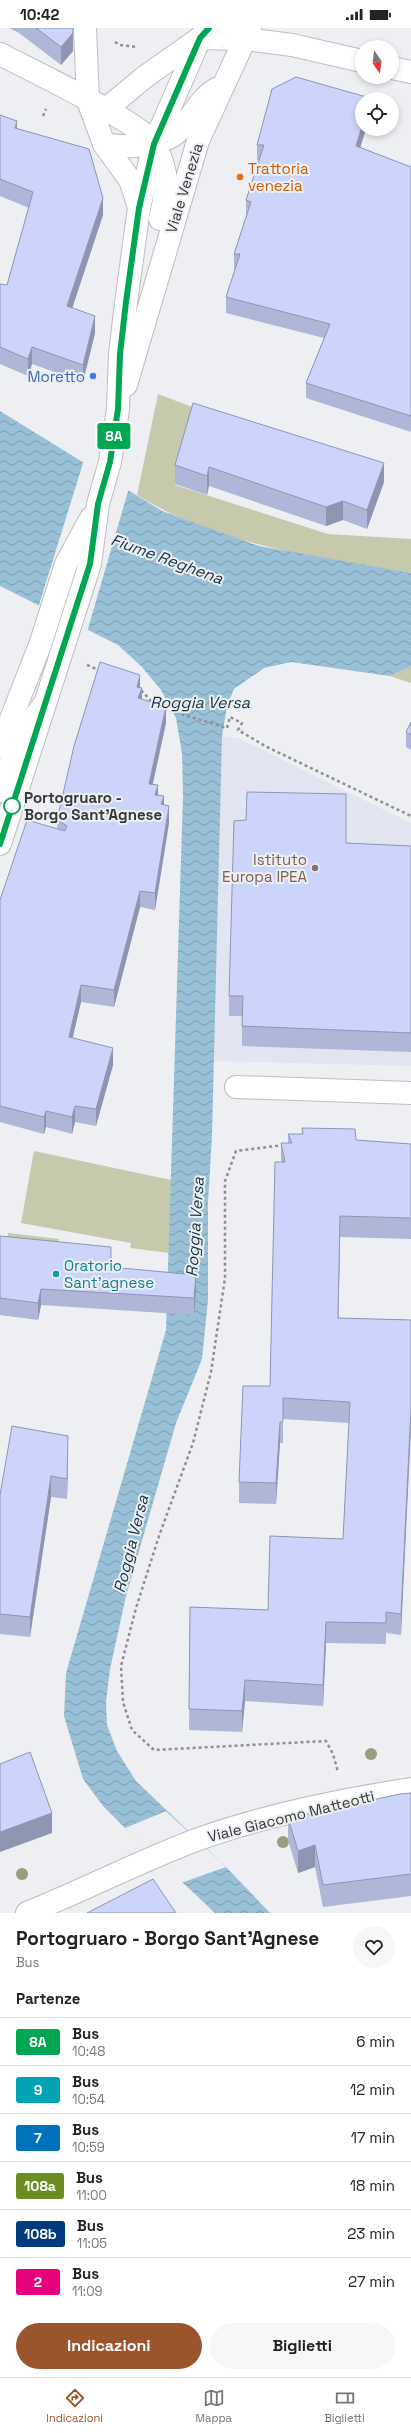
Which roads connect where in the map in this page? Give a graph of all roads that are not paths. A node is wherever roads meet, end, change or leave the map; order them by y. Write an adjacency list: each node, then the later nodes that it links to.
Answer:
1 (85, 28): 9 (main road)
2 (205, 33): 3 (main road); 9 (main road); 11 (main road, Viale Venezia)
3 (248, 34): 5 (main road); 8 (main road, Viale Venezia)
4 (0, 54): 9 (main road, Viale Venezia)
5 (355, 59)
6 (399, 69): 7 (main road)
7 (411, 72)
8 (224, 83): 11 (main road, Viale Venezia); 13 (main road, Viale Venezia)
9 (97, 105): 10 (main road); 11 (main road, Viale Venezia)
10 (104, 144): 11 (main road); 12 (main road)
11 (154, 144): 12 (main road, Viale Venezia); 13 (main road, Viale Venezia)
12 (139, 208): 14 (main road, Viale Venezia)
13 (151, 296): 14 (main road, Viale Venezia)
14 (118, 409): 15 (main road, Viale Venezia)
15 (98, 504): 16 (main road); 17 (main road)
16 (44, 704): 18 (main road); 19 (main road)
17 (0, 748)
18 (0, 791)
19 (0, 844)
20 (236, 1087): 21 (main road)
21 (411, 1093)
22 (411, 1789): 23 (main road, Viale Giacomo Matteotti)
23 (33, 1911)

